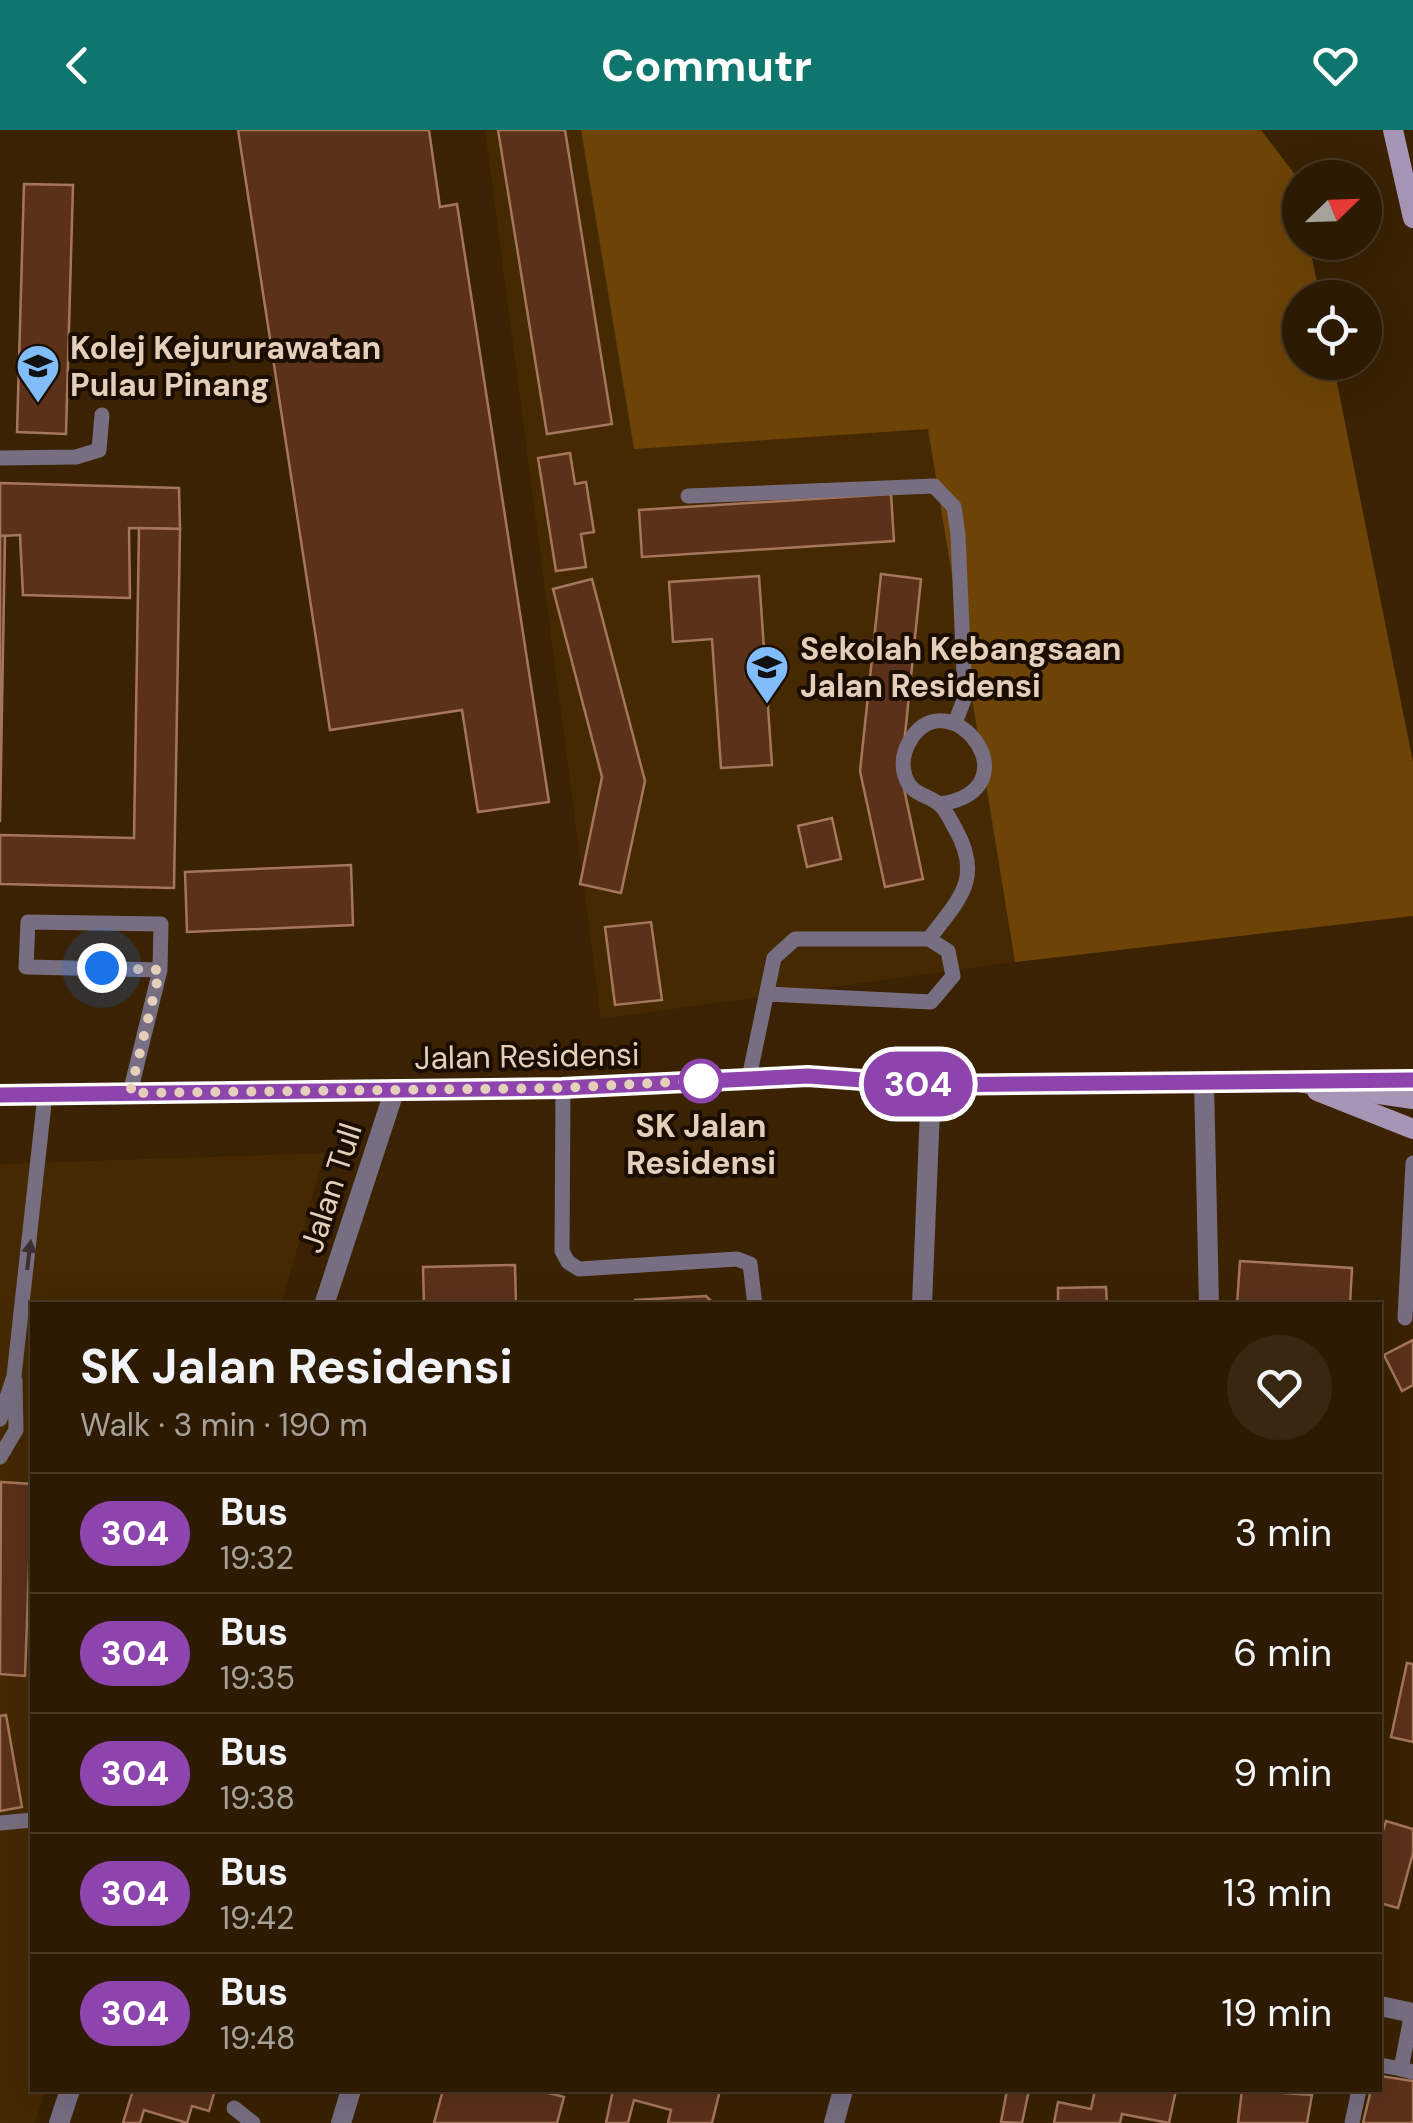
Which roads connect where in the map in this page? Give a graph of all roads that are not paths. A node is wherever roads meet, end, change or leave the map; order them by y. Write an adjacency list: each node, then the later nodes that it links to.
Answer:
1 (1393, 130): 2 (main road)
2 (1413, 218)
3 (102, 414): 4 (lane)
4 (0, 458)
5 (688, 496): 6 (lane)
6 (955, 723): 7 (lane); 7 (lane)
7 (940, 804): 8 (lane)
8 (930, 939): 10 (lane); 10 (lane)
9 (160, 970): 9 (lane); 18 (lane)
10 (767, 994): 11 (lane)
11 (749, 1078): 15 (main road, Jalan Residensi); 16 (main road, Jalan Residensi)
12 (1413, 1080): 13 (main road)
13 (1292, 1081): 14 (main road, Jalan Residensi); 21 (main road, Jalan Residensi); 22 (main road)
14 (1204, 1082): 15 (main road, Jalan Residensi); 27 (street)
15 (931, 1085): 26 (street)
16 (562, 1088): 17 (main road, Jalan Residensi); 25 (lane)
17 (396, 1089): 18 (main road, Jalan Residensi); 24 (street, Jalan Tull)
18 (130, 1093): 20 (main road, Jalan Residensi)
19 (0, 1095): 20 (main road, Jalan Residensi)
20 (44, 1095): 29 (lane, one-way to 20)
21 (1413, 1099)
22 (1413, 1129)
23 (1413, 1163): 28 (lane)
24 (325, 1302)
25 (756, 1302)
26 (922, 1302)
27 (1209, 1302)
28 (1406, 1318)
29 (14, 1376): 30 (lane); 31 (lane)
30 (0, 1420)
31 (0, 1458)
32 (30, 1820): 33 (lane)
33 (0, 1823)
34 (1382, 2006): 35 (street)
35 (1413, 2012): 37 (lane)
36 (1382, 2066): 37 (lane)
37 (1407, 2071)
38 (69, 2092): 43 (street)
39 (350, 2092): 45 (street)
40 (842, 2092): 46 (street)
41 (1360, 2092): 47 (lane)
42 (234, 2108): 44 (lane)
43 (59, 2123)
44 (252, 2123)
45 (341, 2123)
46 (834, 2123)
47 (1352, 2123)

